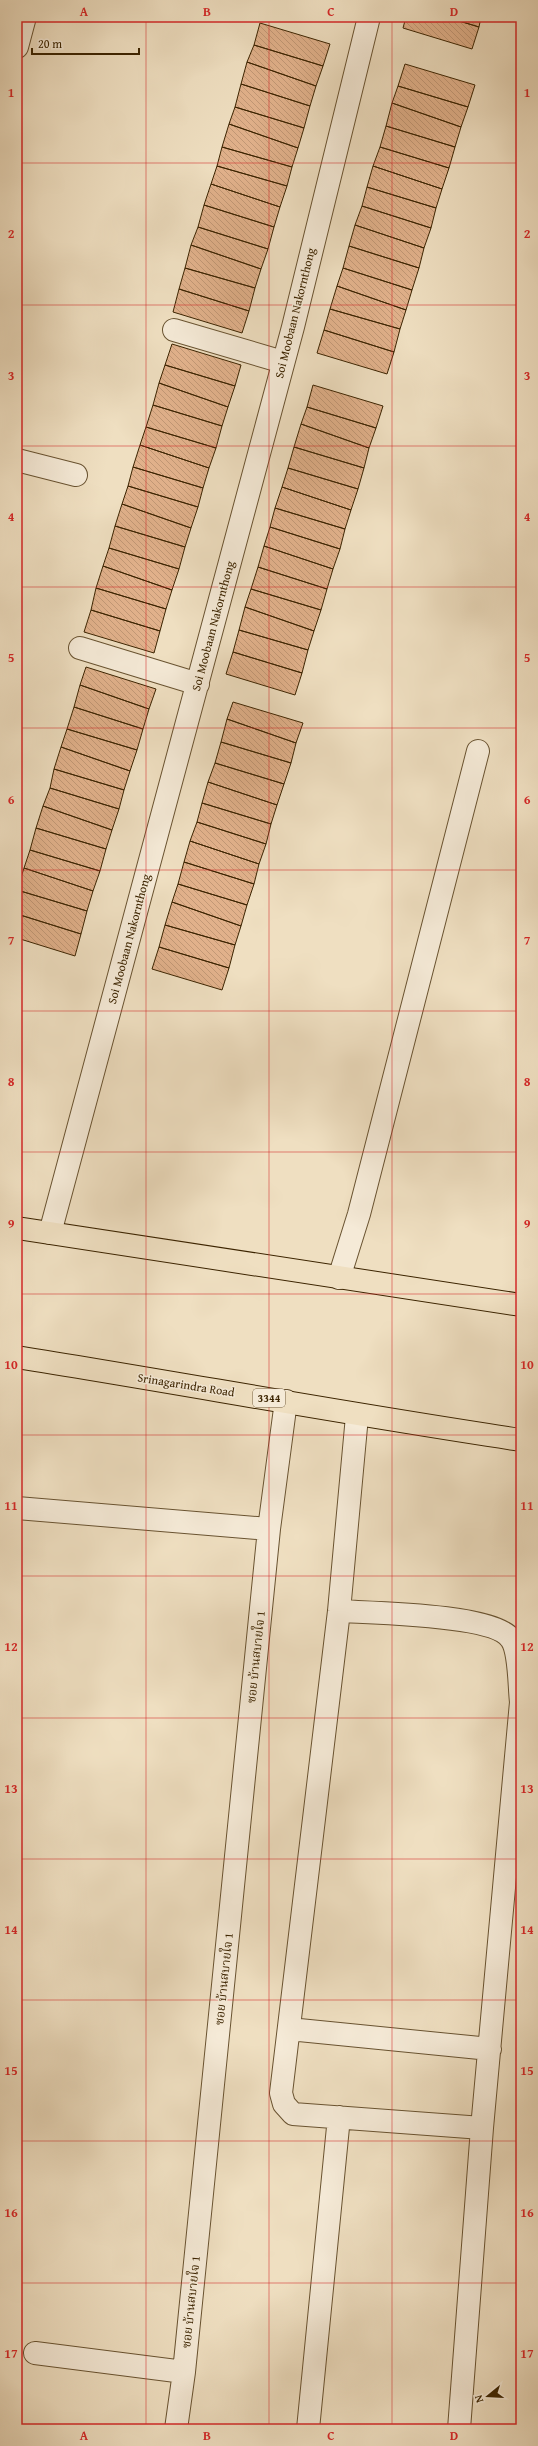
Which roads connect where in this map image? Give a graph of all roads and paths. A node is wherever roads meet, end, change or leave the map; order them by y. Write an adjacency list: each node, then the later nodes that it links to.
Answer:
1 (25, 17): 3 (street)
2 (369, 17): 5 (street, Soi Moobaan Nakornthong)
3 (17, 48)
4 (174, 330): 5 (street)
5 (283, 362): 9 (street, Soi Moobaan Nakornthong)
6 (17, 460): 7 (street)
7 (76, 475)
8 (80, 648): 9 (street)
9 (198, 684): 12 (street, Soi Moobaan Nakornthong)
10 (478, 751): 13 (street)
11 (17, 1228): 12 (main road)
12 (50, 1233): 13 (main road)
13 (339, 1278): 14 (main road)
14 (521, 1305)
15 (17, 1357): 16 (main road, Srinagarindra Road / 3344)
16 (286, 1401): 17 (main road, Srinagarindra Road / 3344); 20 (street, ซอย บ้านสบายใจ 1)
17 (357, 1416): 18 (main road, Srinagarindra Road / 3344); 21 (street)
18 (521, 1440)
19 (17, 1508): 20 (street)
20 (269, 1529): 27 (street, ซอย บ้านสบายใจ 1)
21 (339, 1611): 22 (street); 23 (street)
22 (289, 2029): 23 (street); 24 (street)
23 (490, 2049): 25 (street)
24 (339, 2117): 25 (street); 29 (street)
25 (482, 2128): 30 (street)
26 (35, 2353): 27 (street)
27 (184, 2372): 28 (street, ซอย บ้านสบายใจ 1)
28 (176, 2429)
29 (308, 2429)
30 (459, 2429)

